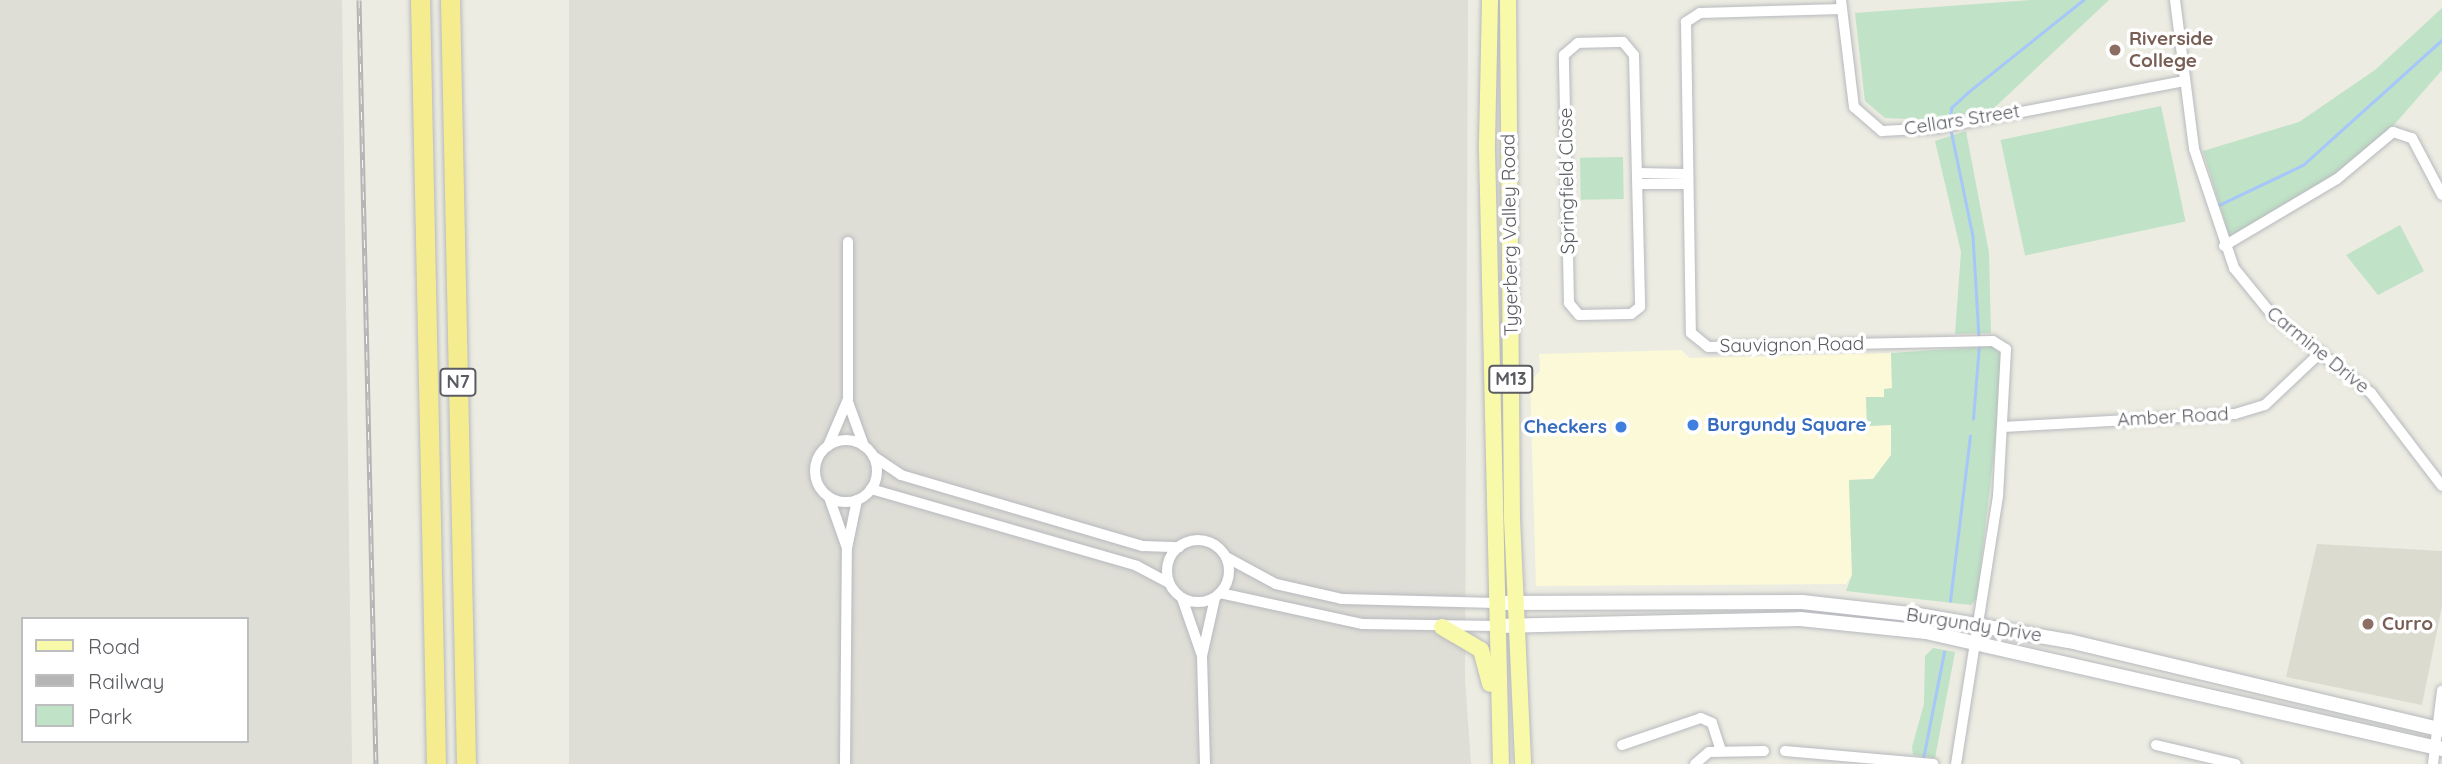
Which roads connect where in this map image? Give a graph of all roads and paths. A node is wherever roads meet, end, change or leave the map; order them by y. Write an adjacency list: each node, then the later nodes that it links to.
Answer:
1 (420, 0): 51 (highway, N7)
2 (450, 0): 52 (highway, N7)
3 (1490, 0): 30 (main road, Tygerberg Valley Road / M13)
4 (1508, 0): 31 (main road, Tygerberg Valley Road / M13)
5 (2175, 0): 8 (street, Carmine Drive)
6 (1842, 4): 7 (street, Sauvignon Road); 8 (street, Cellars Street)
7 (1755, 6): 10 (street, Sauvignon Road)
8 (2185, 81): 13 (street, Carmine Drive)
9 (1638, 178): 9 (street, Springfield Close); 10 (street)
10 (1687, 179): 16 (street, Sauvignon Road)
11 (2442, 195): 13 (street)
12 (848, 242): 15 (street)
13 (2224, 246): 14 (street, Carmine Drive)
14 (2321, 352): 16 (street, Amber Road); 20 (street, Carmine Drive)
15 (848, 399): 17 (street); 18 (street)
16 (2003, 427): 32 (street, Sauvignon Road)
17 (828, 446): 18 (street); 22 (street)
18 (864, 446): 19 (street)
19 (873, 456): 21 (street); 24 (street)
20 (2440, 480)
21 (871, 489): 23 (street); 27 (street)
22 (829, 497): 23 (street); 25 (street)
23 (858, 500): 25 (street)
24 (1180, 547): 26 (street); 27 (street)
25 (847, 548): 53 (street)
26 (1226, 557): 28 (street); 30 (street)
27 (1169, 583): 29 (street)
28 (1217, 595): 29 (street); 34 (street); 37 (street)
29 (1182, 598): 37 (street)
30 (1496, 603): 31 (main road, Burgundy Drive); 35 (main road, Tygerberg Valley Road / M13)
31 (1515, 603): 32 (main road, Burgundy Drive); 33 (main road, Tygerberg Valley Road / M13)
32 (1980, 624): 36 (street, Sauvignon Road); 38 (main road, Burgundy Drive)
33 (1516, 625): 35 (main road, Burgundy Drive); 36 (main road, Burgundy Drive); 55 (main road, Tygerberg Valley Road / M13)
34 (1442, 626): 35 (street); 49 (main road)
35 (1497, 626): 49 (main road, Tygerberg Valley Road / M13)
36 (1978, 641): 40 (main road, Burgundy Drive); 58 (street, Sauvignon Road)
37 (1202, 656): 54 (street)
38 (2219, 677): 40 (street); 41 (main road, Burgundy Drive)
39 (2442, 691): 41 (street)
40 (2215, 695): 44 (main road, Burgundy Drive)
41 (2439, 729): 44 (street)
42 (1622, 745): 45 (street)
43 (2156, 746): 48 (street)
44 (2439, 748): 60 (street)
45 (1721, 751): 46 (street); 56 (street)
46 (1764, 751)
47 (1785, 751): 50 (street)
48 (2204, 760): 59 (street)
49 (1501, 761)
50 (1910, 762): 57 (street)
51 (436, 764)
52 (466, 764)
53 (845, 764)
54 (1205, 764)
55 (1523, 764)
56 (1695, 764)
57 (1933, 764)
58 (1956, 764)
59 (2236, 764)
60 (2433, 764)

